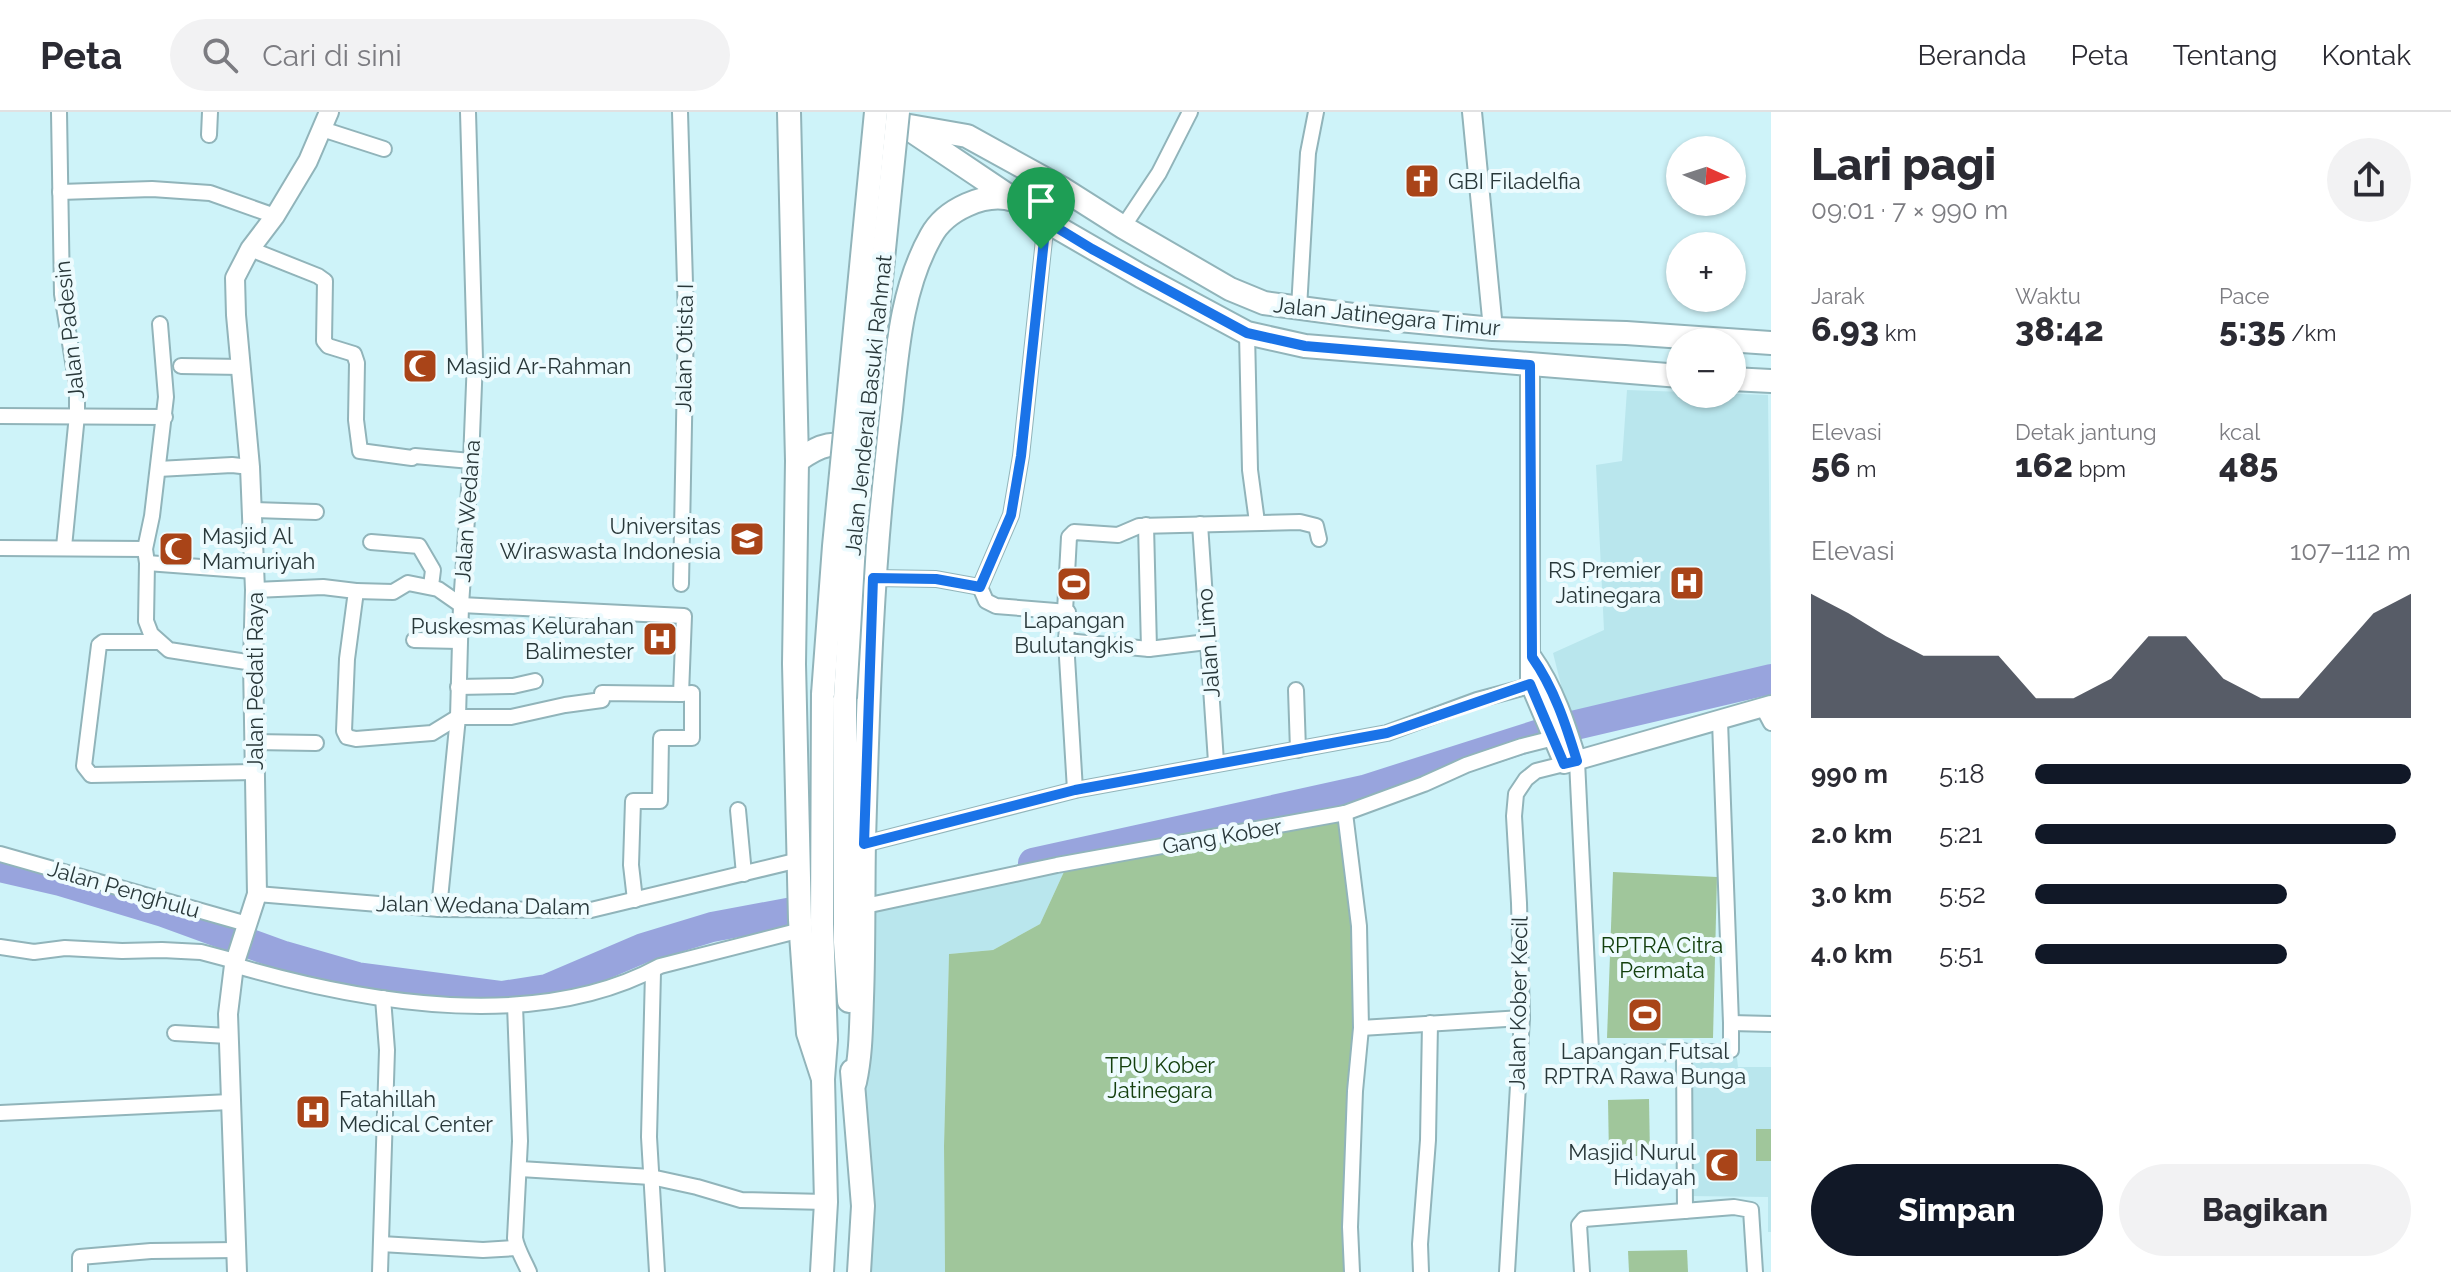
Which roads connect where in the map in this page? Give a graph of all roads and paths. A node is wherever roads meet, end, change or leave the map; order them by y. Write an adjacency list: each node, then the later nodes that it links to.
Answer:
1 (59, 112): 15 (street, Jalan Padesin)
2 (210, 112): 13 (street)
3 (468, 112): 37 (street, Jalan Wedana)
4 (680, 112): 54 (street, Jalan Otista I)
5 (789, 112): 38 (main road, Jalan Jenderal Basuki Rahmat)
6 (876, 112): 72 (main road, Jalan Jenderal Basuki Rahmat, bridge)
7 (884, 112): 11 (main road, Jalan Jatinegara Timur)
8 (1190, 112): 19 (street)
9 (1316, 112): 21 (street)
10 (1472, 112): 24 (street)
11 (901, 119): 16 (main road, Jalan Jatinegara Timur); 19 (main road, Jalan Jatinegara Timur); 72 (main road, Jalan Jenderal Basuki Rahmat, bridge)
12 (325, 120): 14 (street); 17 (street, Jalan Pedati Raya)
13 (209, 135)
14 (384, 149)
15 (60, 192): 17 (street); 34 (street, Jalan Padesin)
16 (1014, 200): 18 (main road, Jalan Jatinegara Timur); 41 (main road, Jalan Jenderal Basuki Rahmat)
17 (275, 216): 20 (street, Jalan Pedati Raya)
18 (1046, 221): 25 (main road, Jalan Jatinegara Timur); 56 (street)
19 (1123, 227): 21 (main road, Jalan Jatinegara Timur)
20 (250, 249): 30 (street, Jalan Pedati Raya); 37 (street)
21 (1299, 308): 22 (main road, Jalan Jatinegara Timur)
22 (1391, 320): 24 (main road, Jalan Jatinegara Timur); 27 (main road)
23 (160, 324): 36 (street)
24 (1493, 329): 26 (main road, Jalan Jatinegara Timur)
25 (1247, 333): 27 (main road, Jalan Jatinegara Timur); 44 (street)
26 (1771, 343)
27 (1389, 351): 28 (main road, Jalan Jatinegara Timur)
28 (1530, 365): 31 (main road, Jalan Jatinegara Timur); 67 (street)
29 (181, 366): 30 (street)
30 (241, 367): 39 (street, Jalan Pedati Raya)
31 (1666, 375)
32 (1746, 380): 33 (main road)
33 (1771, 381)
34 (77, 415): 35 (street); 36 (street); 49 (street, Jalan Padesin)
35 (0, 416)
36 (165, 417): 40 (street)
37 (471, 461): 58 (street, Jalan Wedana)
38 (797, 461): 41 (main road); 88 (main road, Jalan Jenderal Basuki Rahmat)
39 (250, 467): 40 (street); 42 (street, Jalan Pedati Raya)
40 (158, 469): 51 (street)
41 (883, 471): 52 (main road, Jalan Jenderal Basuki Rahmat)
42 (252, 510): 43 (street); 53 (street, Jalan Pedati Raya)
43 (316, 512)
44 (1257, 522): 45 (street); 47 (street)
45 (1200, 524): 46 (street); 64 (street, Jalan Limo)
46 (1146, 525): 59 (street); 65 (street)
47 (1319, 539)
48 (371, 542): 55 (street)
49 (64, 547): 50 (street); 51 (street)
50 (0, 548)
51 (146, 556): 53 (street); 63 (street)
52 (873, 578): 56 (street); 86 (main road, Jalan Jenderal Basuki Rahmat)
53 (255, 580): 57 (street); 66 (street, Jalan Pedati Raya)
54 (681, 584)
55 (431, 586): 57 (street); 58 (street)
56 (980, 587): 59 (street)
57 (356, 591): 74 (street)
58 (461, 605): 61 (street, Jalan Wedana); 71 (street)
59 (1065, 611): 62 (street)
60 (414, 640): 61 (street)
61 (459, 641): 69 (street, Jalan Wedana)
62 (1066, 641): 65 (street); 83 (street)
63 (158, 642): 66 (street); 82 (street)
64 (1207, 642): 65 (street); 80 (street, Jalan Limo)
65 (1149, 649)
66 (253, 663): 77 (street, Jalan Pedati Raya)
67 (1538, 679): 76 (street); 79 (street)
68 (535, 681): 69 (street)
69 (458, 687): 74 (street, Jalan Wedana)
70 (1296, 690): 79 (street)
71 (681, 694): 74 (street); 91 (street)
72 (834, 696): 95 (main road, Jalan Jenderal Basuki Rahmat); 109 (main road, Jalan Jenderal Basuki Rahmat)
73 (1768, 712): 75 (street)
74 (458, 717): 93 (street, Jalan Wedana)
75 (1720, 721): 81 (street); 103 (street)
76 (1561, 734): 81 (street); 85 (street, Gang Kober)
77 (254, 742): 78 (street); 82 (street, Jalan Pedati Raya)
78 (316, 743)
79 (1298, 750): 80 (street)
80 (1216, 762): 83 (street)
81 (1571, 762): 101 (street, Jalan Kober Kecil); 108 (street)
82 (255, 772): 90 (street, Jalan Pedati Raya)
83 (1075, 790): 86 (street)
84 (738, 810): 89 (street)
85 (1345, 813): 92 (street, Gang Kober); 105 (street)
86 (864, 844): 92 (main road, Jalan Jenderal Basuki Rahmat)
87 (0, 854): 94 (street, Jalan Penghulu)
88 (799, 864): 89 (street, Jalan Wedana Dalam); 95 (main road, Jalan Jenderal Basuki Rahmat)
89 (744, 874): 91 (street, Jalan Wedana Dalam)
90 (257, 894): 93 (street, Jalan Wedana Dalam); 94 (street, Jalan Pedati Raya)
91 (635, 900): 93 (street, Jalan Wedana Dalam)
92 (865, 904): 109 (main road, Jalan Jenderal Basuki Rahmat)
93 (439, 909)
94 (247, 924): 97 (street, Jalan Pedati Raya)
95 (808, 925): 98 (street); 114 (main road, Jalan Jenderal Basuki Rahmat)
96 (0, 947): 97 (street)
97 (235, 960): 99 (street); 107 (street, Jalan Pedati Raya)
98 (653, 972): 100 (street); 113 (street)
99 (383, 998): 100 (street); 116 (street)
100 (515, 1005): 112 (street)
101 (1522, 1018): 102 (street); 128 (street, Jalan Kober Kecil)
102 (1430, 1023): 105 (street); 127 (street)
103 (1731, 1023): 104 (street); 108 (street)
104 (1771, 1024)
105 (1361, 1028): 126 (street)
106 (175, 1033): 107 (street)
107 (228, 1036): 110 (street, Jalan Pedati Raya)
108 (1684, 1051): 115 (street)
109 (855, 1082): 125 (main road, Jalan Jenderal Basuki Rahmat)
110 (230, 1102): 111 (street); 118 (street, Jalan Pedati Raya)
111 (0, 1113)
112 (520, 1169): 113 (street); 117 (street)
113 (651, 1177): 114 (street); 123 (street)
114 (826, 1202): 124 (main road, Jalan Jenderal Basuki Rahmat)
115 (1685, 1211): 129 (street); 130 (street)
116 (381, 1244): 117 (street); 121 (street)
117 (516, 1248): 122 (street)
118 (237, 1250): 119 (street); 120 (street, Jalan Pedati Raya)
119 (80, 1272)
120 (237, 1272)
121 (380, 1272)
122 (529, 1272)
123 (657, 1272)
124 (822, 1272)
125 (859, 1272)
126 (1352, 1272)
127 (1421, 1272)
128 (1507, 1272)
129 (1582, 1272)
130 (1755, 1272)

